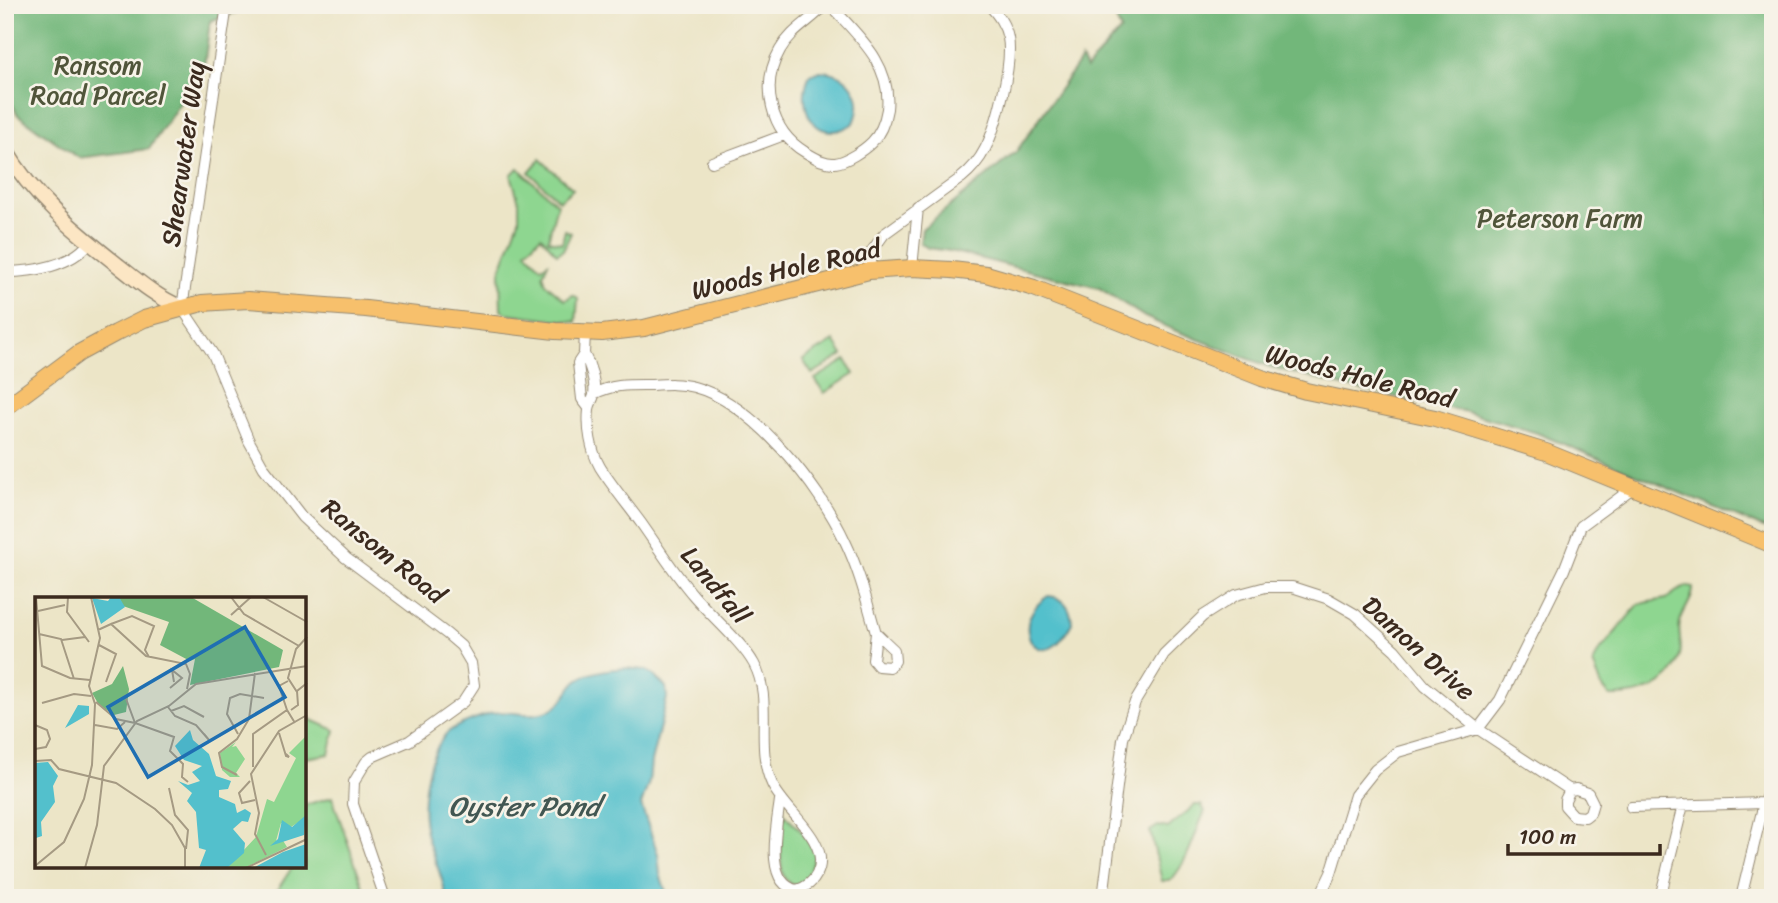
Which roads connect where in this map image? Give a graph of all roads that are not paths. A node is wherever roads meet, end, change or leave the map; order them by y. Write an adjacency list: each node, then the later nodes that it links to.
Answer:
1 (227, 5): 12 (street, Shearwater Way)
2 (828, 5): 4 (street); 4 (street)
3 (989, 5): 7 (street)
4 (784, 135): 6 (street)
5 (5, 149): 8 (main road, Ransom Road)
6 (712, 162)
7 (918, 208): 9 (street); 10 (street)
8 (89, 243): 11 (street); 12 (main road, Ransom Road)
9 (912, 268): 10 (highway, Woods Hole Road); 18 (highway, Woods Hole Road)
10 (869, 271): 13 (highway, Woods Hole Road)
11 (5, 272)
12 (182, 309): 13 (highway, Woods Hole Road); 16 (highway, Woods Hole Road); 28 (street, Ransom Road)
13 (585, 333): 14 (street, Landfall)
14 (584, 354): 15 (street, Landfall); 17 (street, Landfall)
15 (594, 394): 17 (street, Landfall); 20 (street)
16 (5, 408)
17 (589, 408): 24 (street, Landfall)
18 (1634, 487): 19 (highway, Woods Hole Road); 21 (street)
19 (1773, 545)
20 (876, 633)
21 (1478, 729): 23 (street, Damon Drive); 29 (street, Damon Drive); 30 (street)
22 (1773, 780): 25 (street)
23 (1570, 790)
24 (780, 800): 24 (street, Landfall)
25 (1764, 803): 26 (street); 32 (street)
26 (1683, 805): 27 (street); 31 (street)
27 (1631, 807)
28 (385, 898)
29 (1103, 898)
30 (1319, 898)
31 (1660, 898)
32 (1741, 898)

